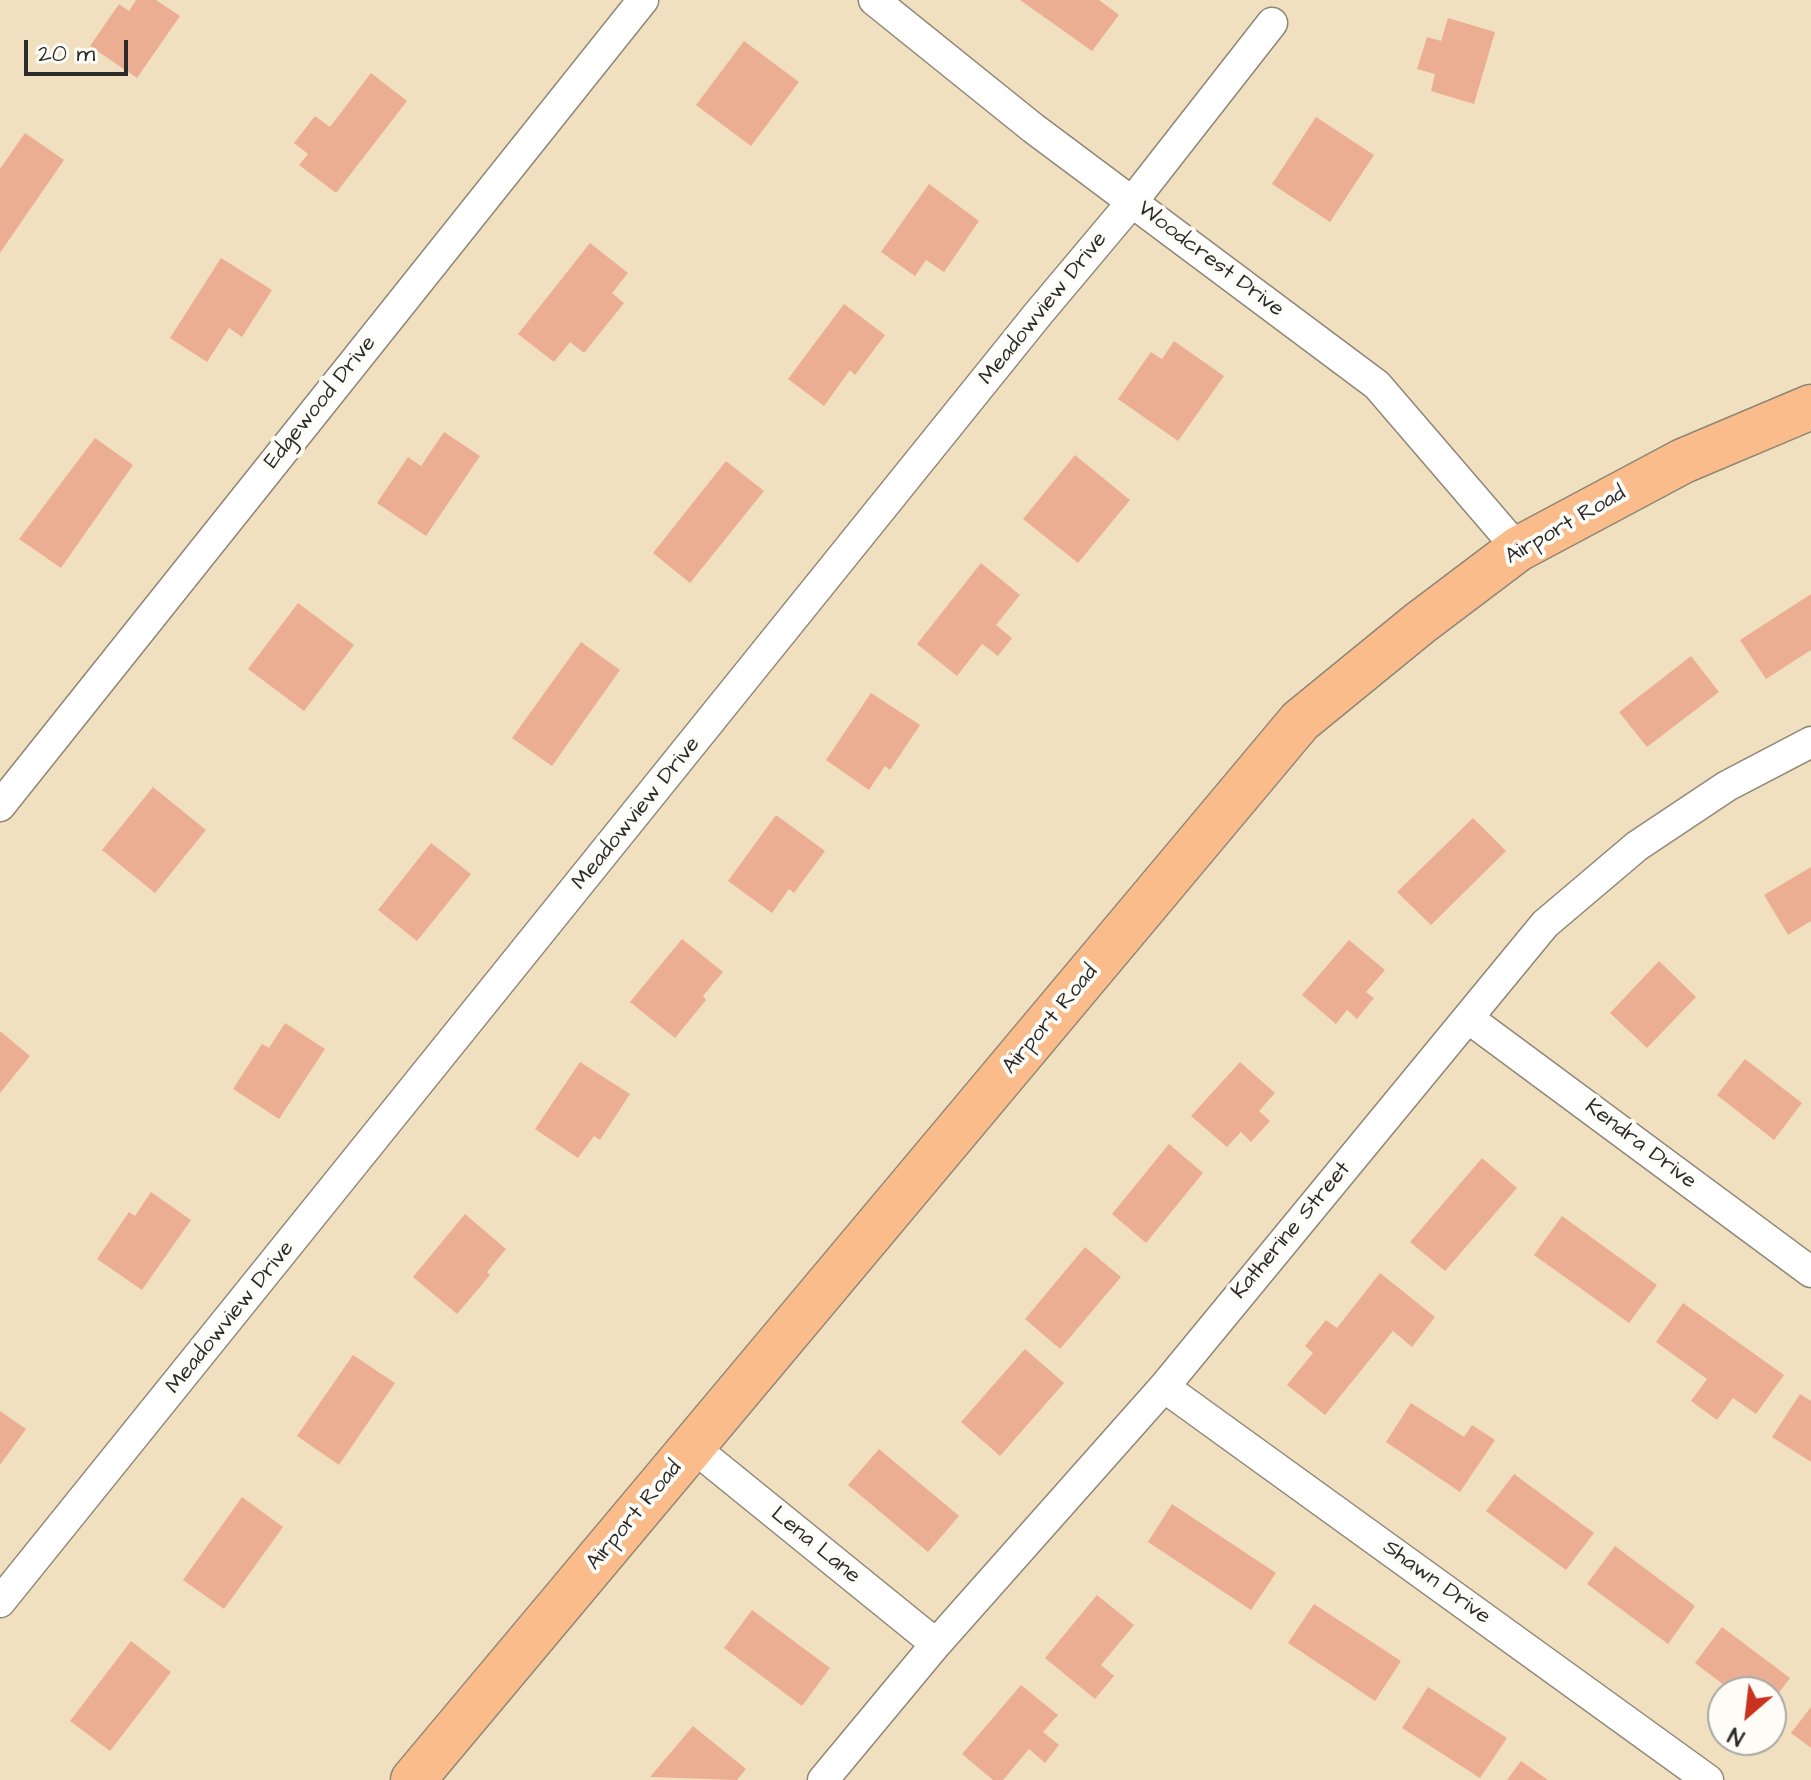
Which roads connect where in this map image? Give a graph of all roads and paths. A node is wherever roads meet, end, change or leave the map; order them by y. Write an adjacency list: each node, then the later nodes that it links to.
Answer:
1 (643, 0): 8 (street, Edgewood Drive)
2 (874, 0): 4 (street, Woodcrest Drive)
3 (1272, 23): 4 (street, Meadowview Drive)
4 (1132, 202): 6 (street, Woodcrest Drive); 13 (street, Meadowview Drive)
5 (1811, 407): 6 (highway, Airport Road)
6 (1518, 549): 12 (highway, Airport Road)
7 (1811, 742): 9 (street, Katherine Street)
8 (0, 806)
9 (1468, 1018): 10 (street, Kendra Drive); 11 (street, Katherine Street)
10 (1811, 1272)
11 (1164, 1387): 14 (street, Katherine Street); 17 (street, Shawn Drive)
12 (693, 1447): 14 (street, Lena Lane); 15 (highway, Airport Road)
13 (0, 1602)
14 (936, 1644): 16 (street, Katherine Street)
15 (413, 1780)
16 (823, 1780)
17 (1708, 1780)

